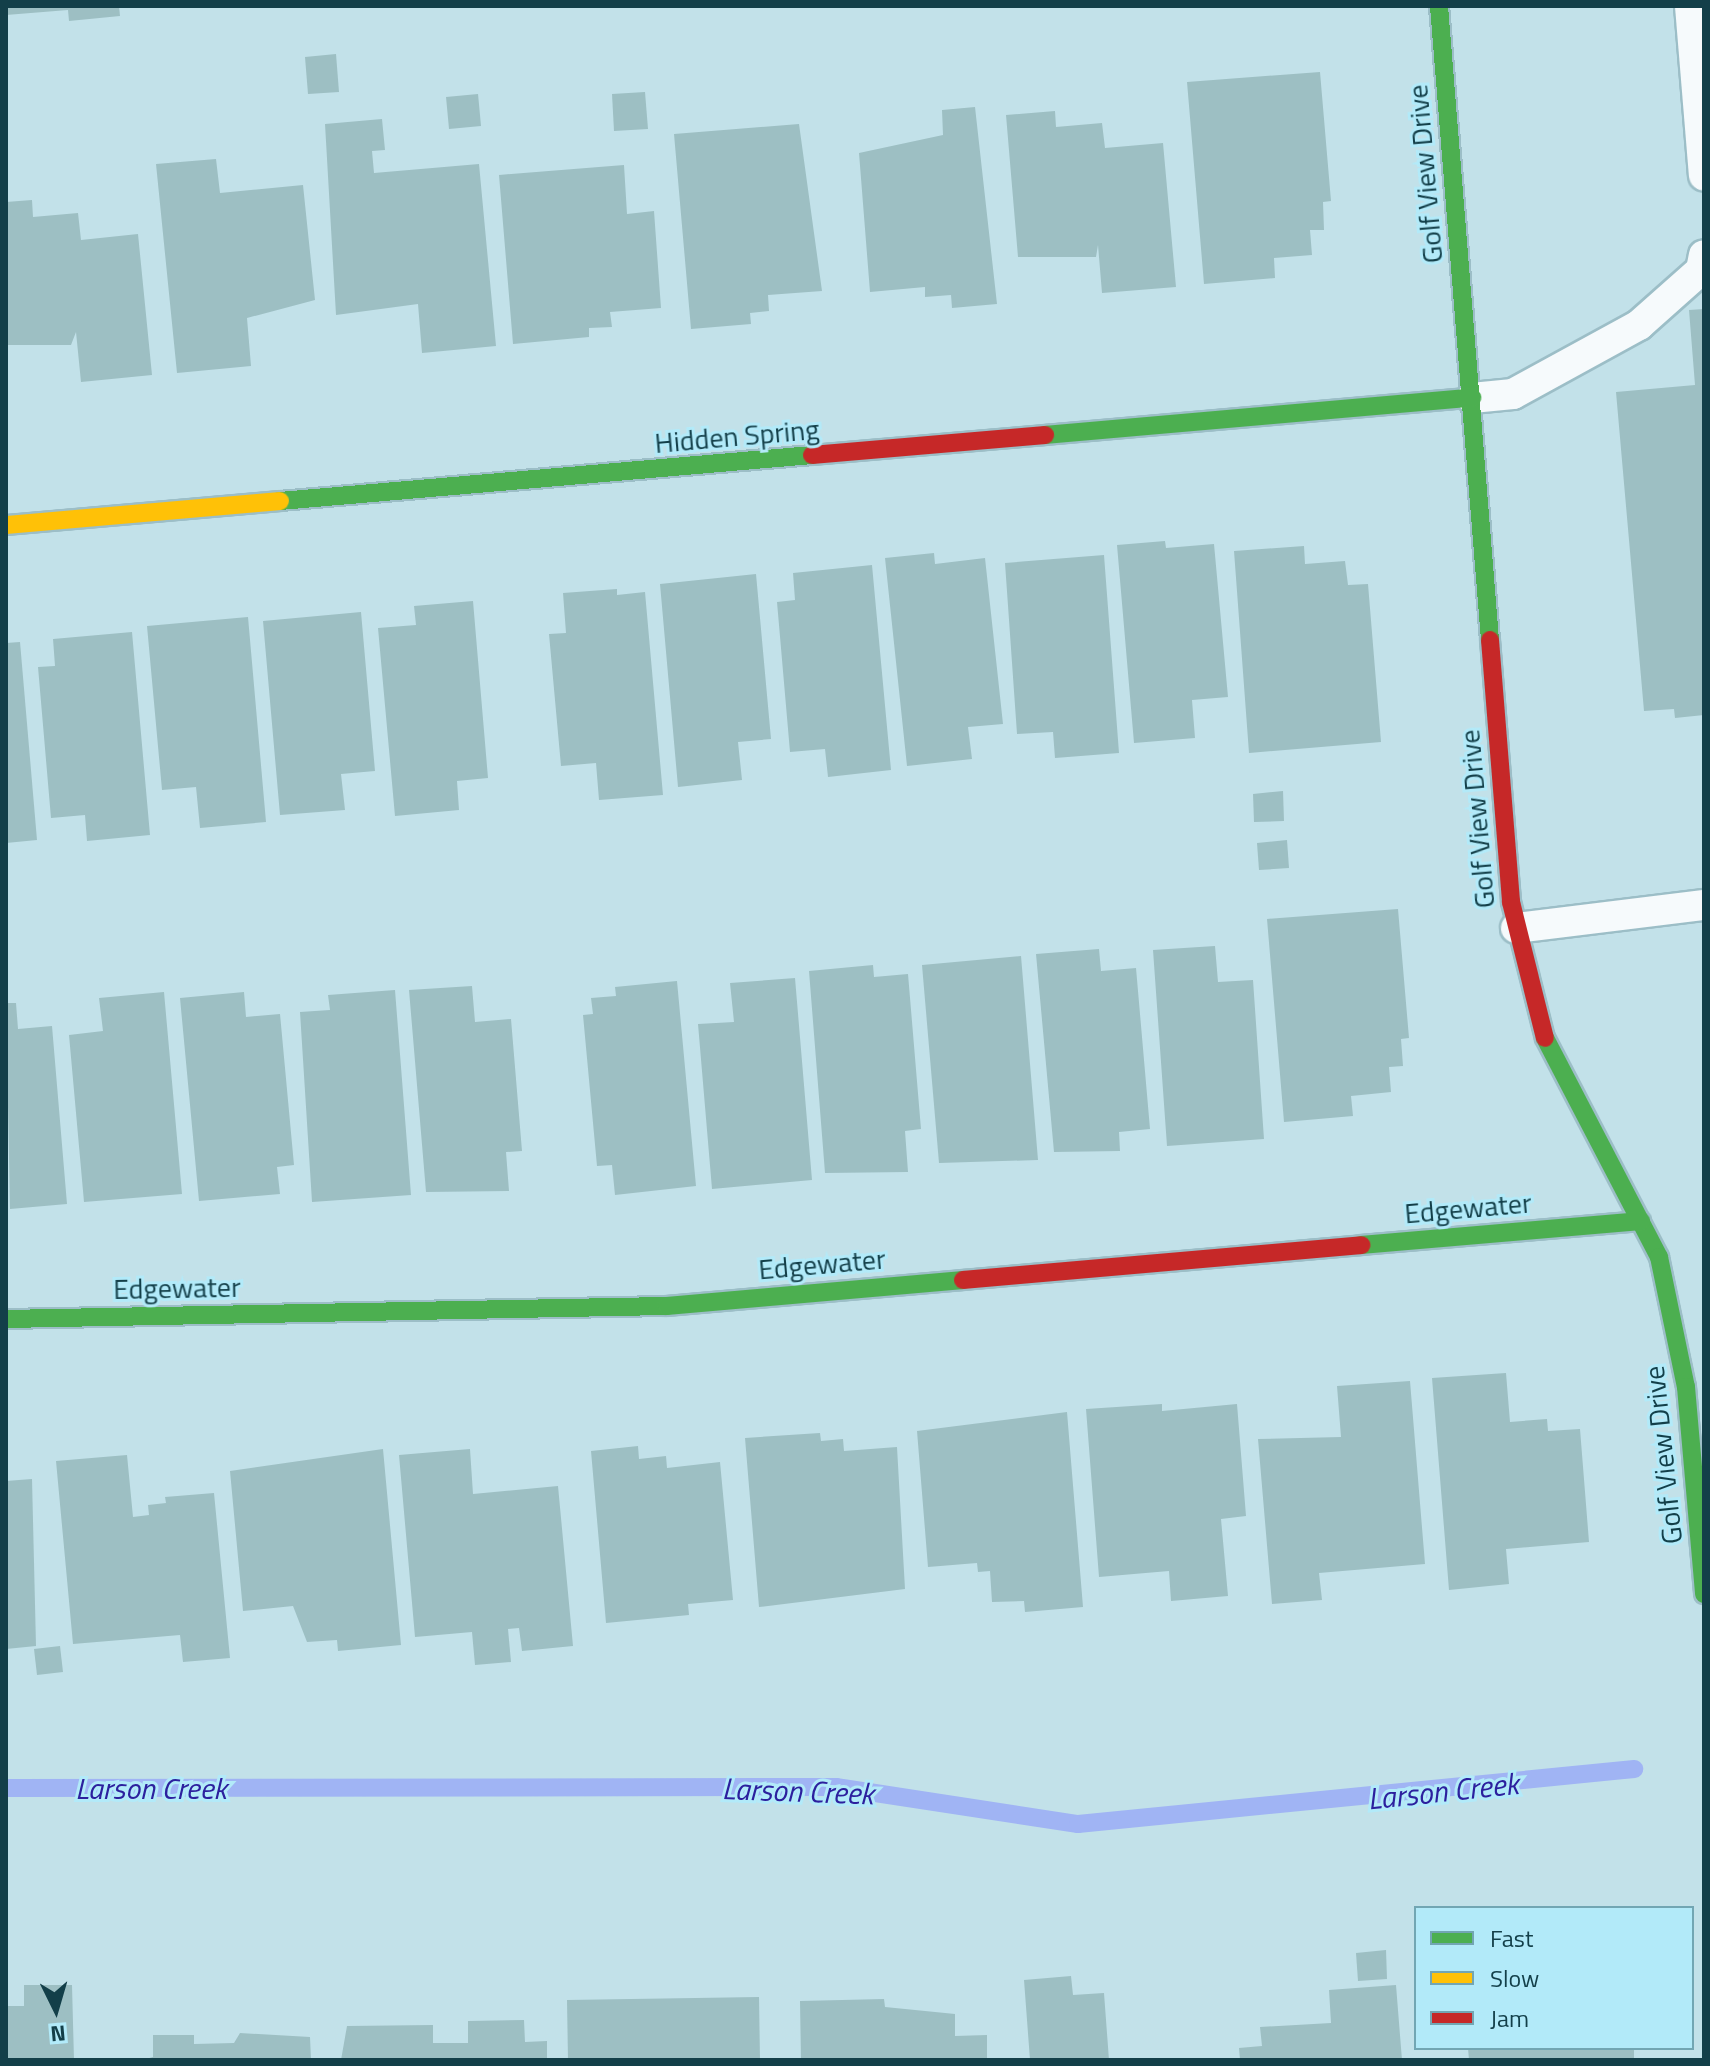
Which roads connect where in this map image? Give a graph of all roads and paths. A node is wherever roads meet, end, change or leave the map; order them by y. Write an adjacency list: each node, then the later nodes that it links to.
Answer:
1 (1439, 6): 5 (street, Golf View Drive)
2 (1690, 6): 3 (lane)
3 (1704, 175)
4 (1704, 255): 5 (lane)
5 (1472, 398): 6 (street, Hidden Spring); 8 (street, Golf View Drive)
6 (6, 525)
7 (1704, 905): 8 (lane)
8 (1516, 928): 9 (street, Golf View Drive)
9 (1641, 1221): 10 (street, Edgewater); 11 (street, Golf View Drive)
10 (6, 1319)
11 (1703, 1581)

